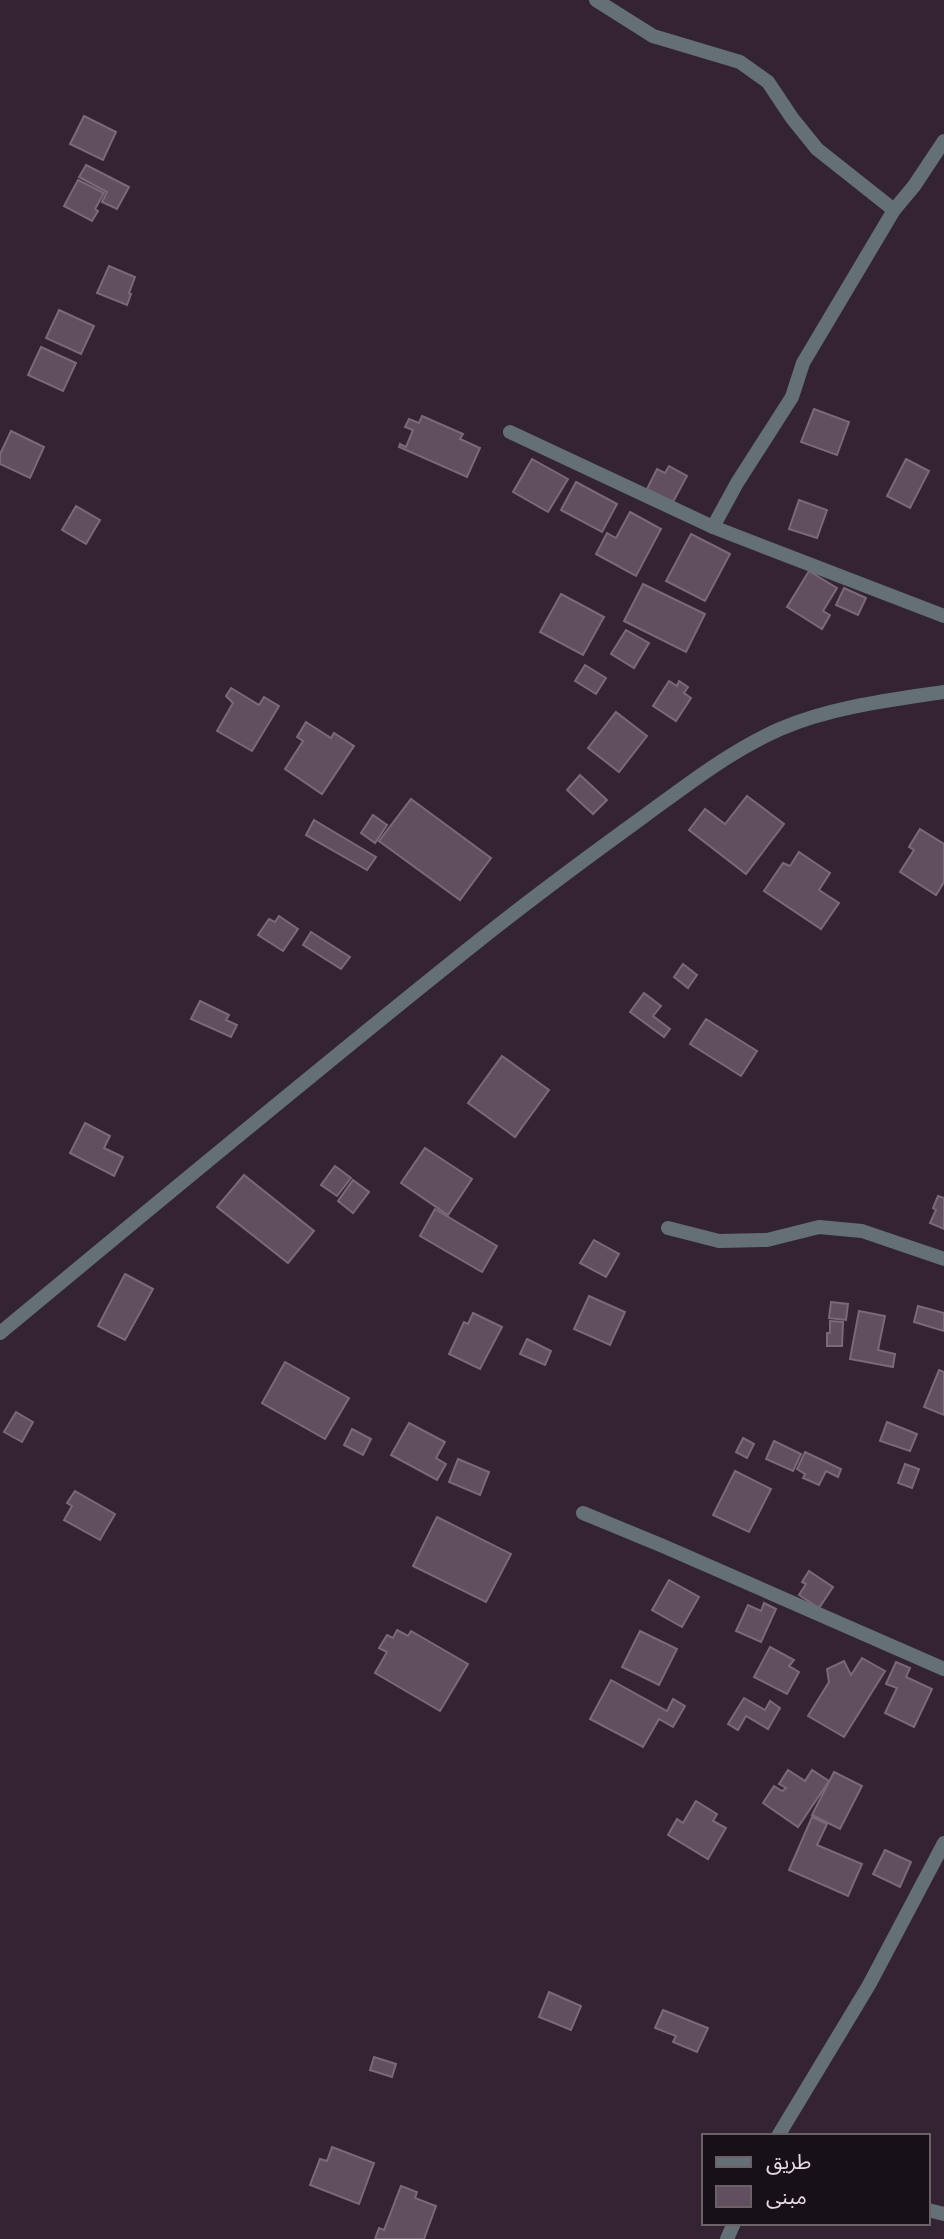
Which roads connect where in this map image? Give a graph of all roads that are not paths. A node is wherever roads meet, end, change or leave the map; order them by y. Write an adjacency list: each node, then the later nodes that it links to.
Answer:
1 (605, 2): 3 (street)
2 (944, 141): 3 (street)
3 (894, 210): 5 (street)
4 (510, 432): 5 (street)
5 (713, 527): 6 (street)
6 (944, 616)
7 (944, 692): 10 (street)
8 (668, 1228): 9 (street)
9 (944, 1259)
10 (0, 1333)
11 (583, 1513): 12 (street)
12 (944, 1669)
13 (944, 1843): 14 (street)
14 (939, 1864): 15 (street)
15 (779, 2134)

